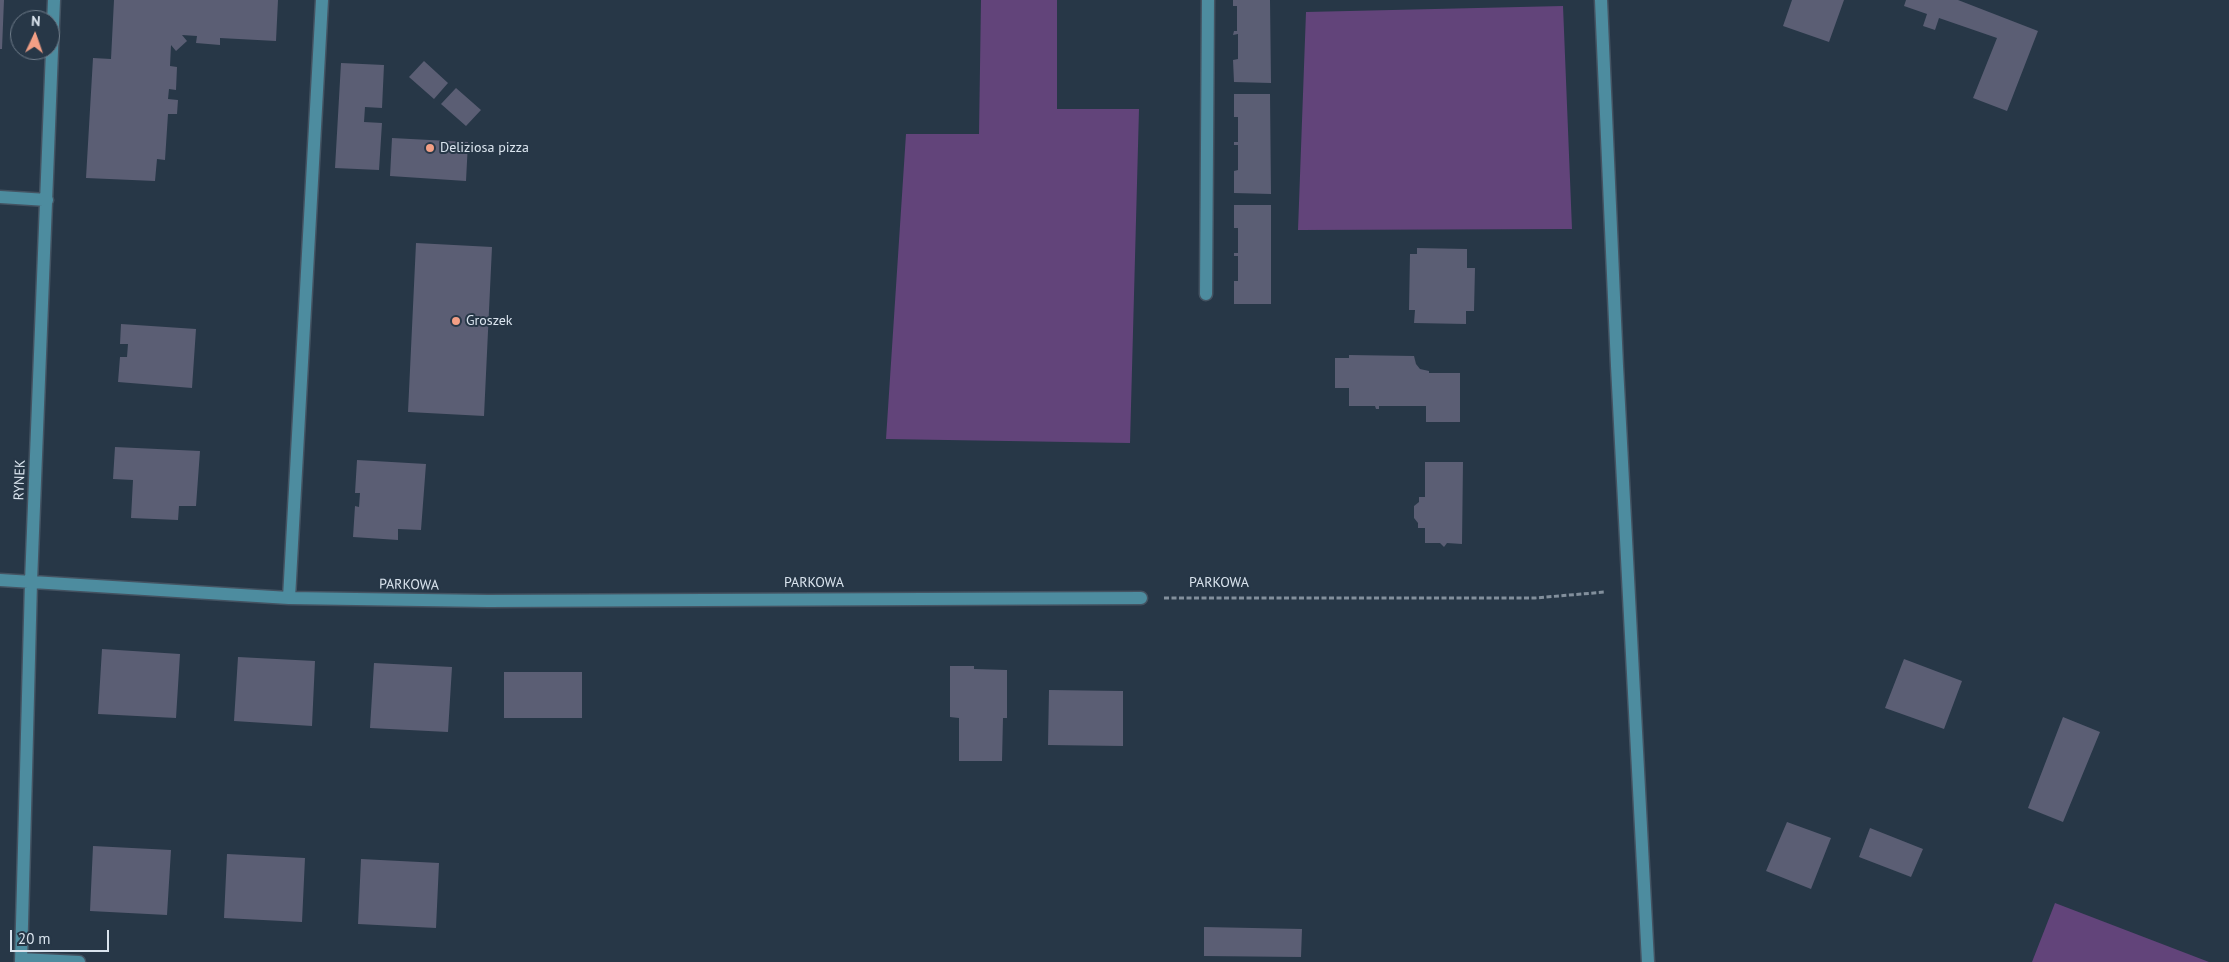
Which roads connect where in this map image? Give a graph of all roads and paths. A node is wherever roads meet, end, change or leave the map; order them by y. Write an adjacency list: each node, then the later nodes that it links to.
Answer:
1 (54, 0): 6 (street, RYNEK)
2 (322, 0): 11 (street)
3 (1208, 0): 7 (street)
4 (1601, 0): 10 (street)
5 (0, 197): 6 (street)
6 (47, 200): 9 (street, RYNEK)
7 (1206, 294)
8 (0, 580): 9 (street, PARKOWA)
9 (31, 582): 11 (street, PARKOWA); 13 (street, RYNEK)
10 (1628, 590): 12 (path, PARKOWA); 15 (street)
11 (289, 598): 12 (street, PARKOWA)
12 (1141, 598)
13 (21, 960): 14 (street)
14 (79, 962)
15 (1648, 962)

